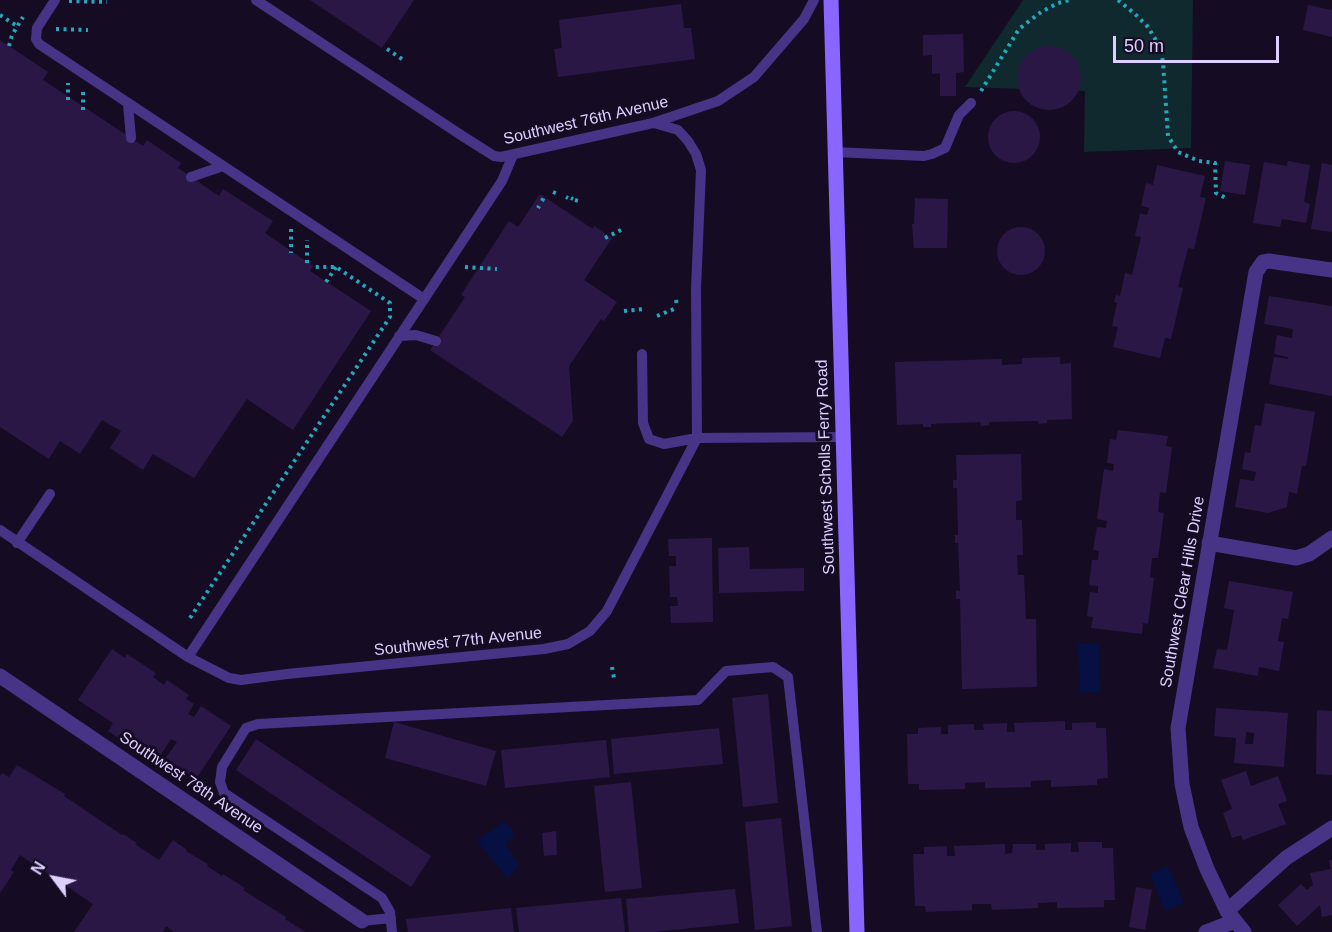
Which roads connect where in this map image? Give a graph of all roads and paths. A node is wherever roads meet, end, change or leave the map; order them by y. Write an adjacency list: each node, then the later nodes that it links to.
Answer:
1 (256, 0): 25 (lane, Southwest 76th Avenue)
2 (814, 0): 22 (lane, Southwest 76th Avenue)
3 (831, 0): 24 (main road, Southwest Scholls Ferry Road)
4 (1070, 0): 19 (path)
5 (1118, 0): 29 (path)
6 (55, 1): 7 (path); 20 (lane)
7 (107, 2)
8 (28, 9): 10 (path)
9 (0, 15): 10 (path)
10 (17, 26): 13 (path)
11 (55, 29): 12 (path)
12 (88, 30)
13 (9, 46)
14 (387, 49): 15 (path)
15 (402, 59)
16 (68, 78): 18 (path)
17 (83, 89): 21 (path)
18 (68, 100)
19 (971, 103): 24 (lane)
20 (128, 104): 23 (lane); 26 (lane)
21 (83, 110)
22 (653, 123): 25 (lane, Southwest 76th Avenue); 52 (lane)
23 (131, 138)
24 (834, 152): 51 (main road, Southwest Scholls Ferry Road)
25 (513, 154): 43 (lane)
26 (223, 166): 27 (lane); 43 (lane)
27 (191, 177)
28 (571, 198): 30 (path)
29 (1226, 198)
30 (582, 202)
31 (291, 228): 35 (path)
32 (621, 230): 34 (path)
33 (307, 238): 36 (path)
34 (605, 238)
35 (291, 253)
36 (307, 263)
37 (313, 267): 38 (path)
38 (336, 267): 42 (path); 58 (path)
39 (465, 267): 40 (path)
40 (497, 269)
41 (1332, 270): 57 (street, Southwest Clear Hills Drive)
42 (326, 282)
43 (424, 299): 48 (lane)
44 (676, 305): 47 (path)
45 (644, 309): 46 (path)
46 (624, 311)
47 (657, 315)
48 (399, 336): 49 (lane); 59 (lane)
49 (435, 341)
50 (642, 354): 52 (lane)
51 (845, 437): 52 (lane); 69 (main road, Southwest Scholls Ferry Road)
52 (697, 438): 59 (lane, Southwest 77th Avenue)
53 (50, 494): 56 (lane)
54 (0, 530): 56 (lane, Southwest 77th Avenue)
55 (1332, 538): 57 (street)
56 (17, 543): 59 (lane, Southwest 77th Avenue)
57 (1209, 543): 66 (street, Southwest Clear Hills Drive)
58 (190, 618)
59 (188, 657)
60 (612, 667): 62 (path)
61 (0, 676): 65 (street, Southwest 78th Avenue)
62 (614, 678)
63 (1332, 828): 66 (street)
64 (390, 918): 65 (lane); 67 (lane); 68 (lane)
65 (362, 921)
66 (1235, 921): 70 (street)
67 (392, 932)
68 (817, 932)
69 (857, 932)
70 (1206, 932)

